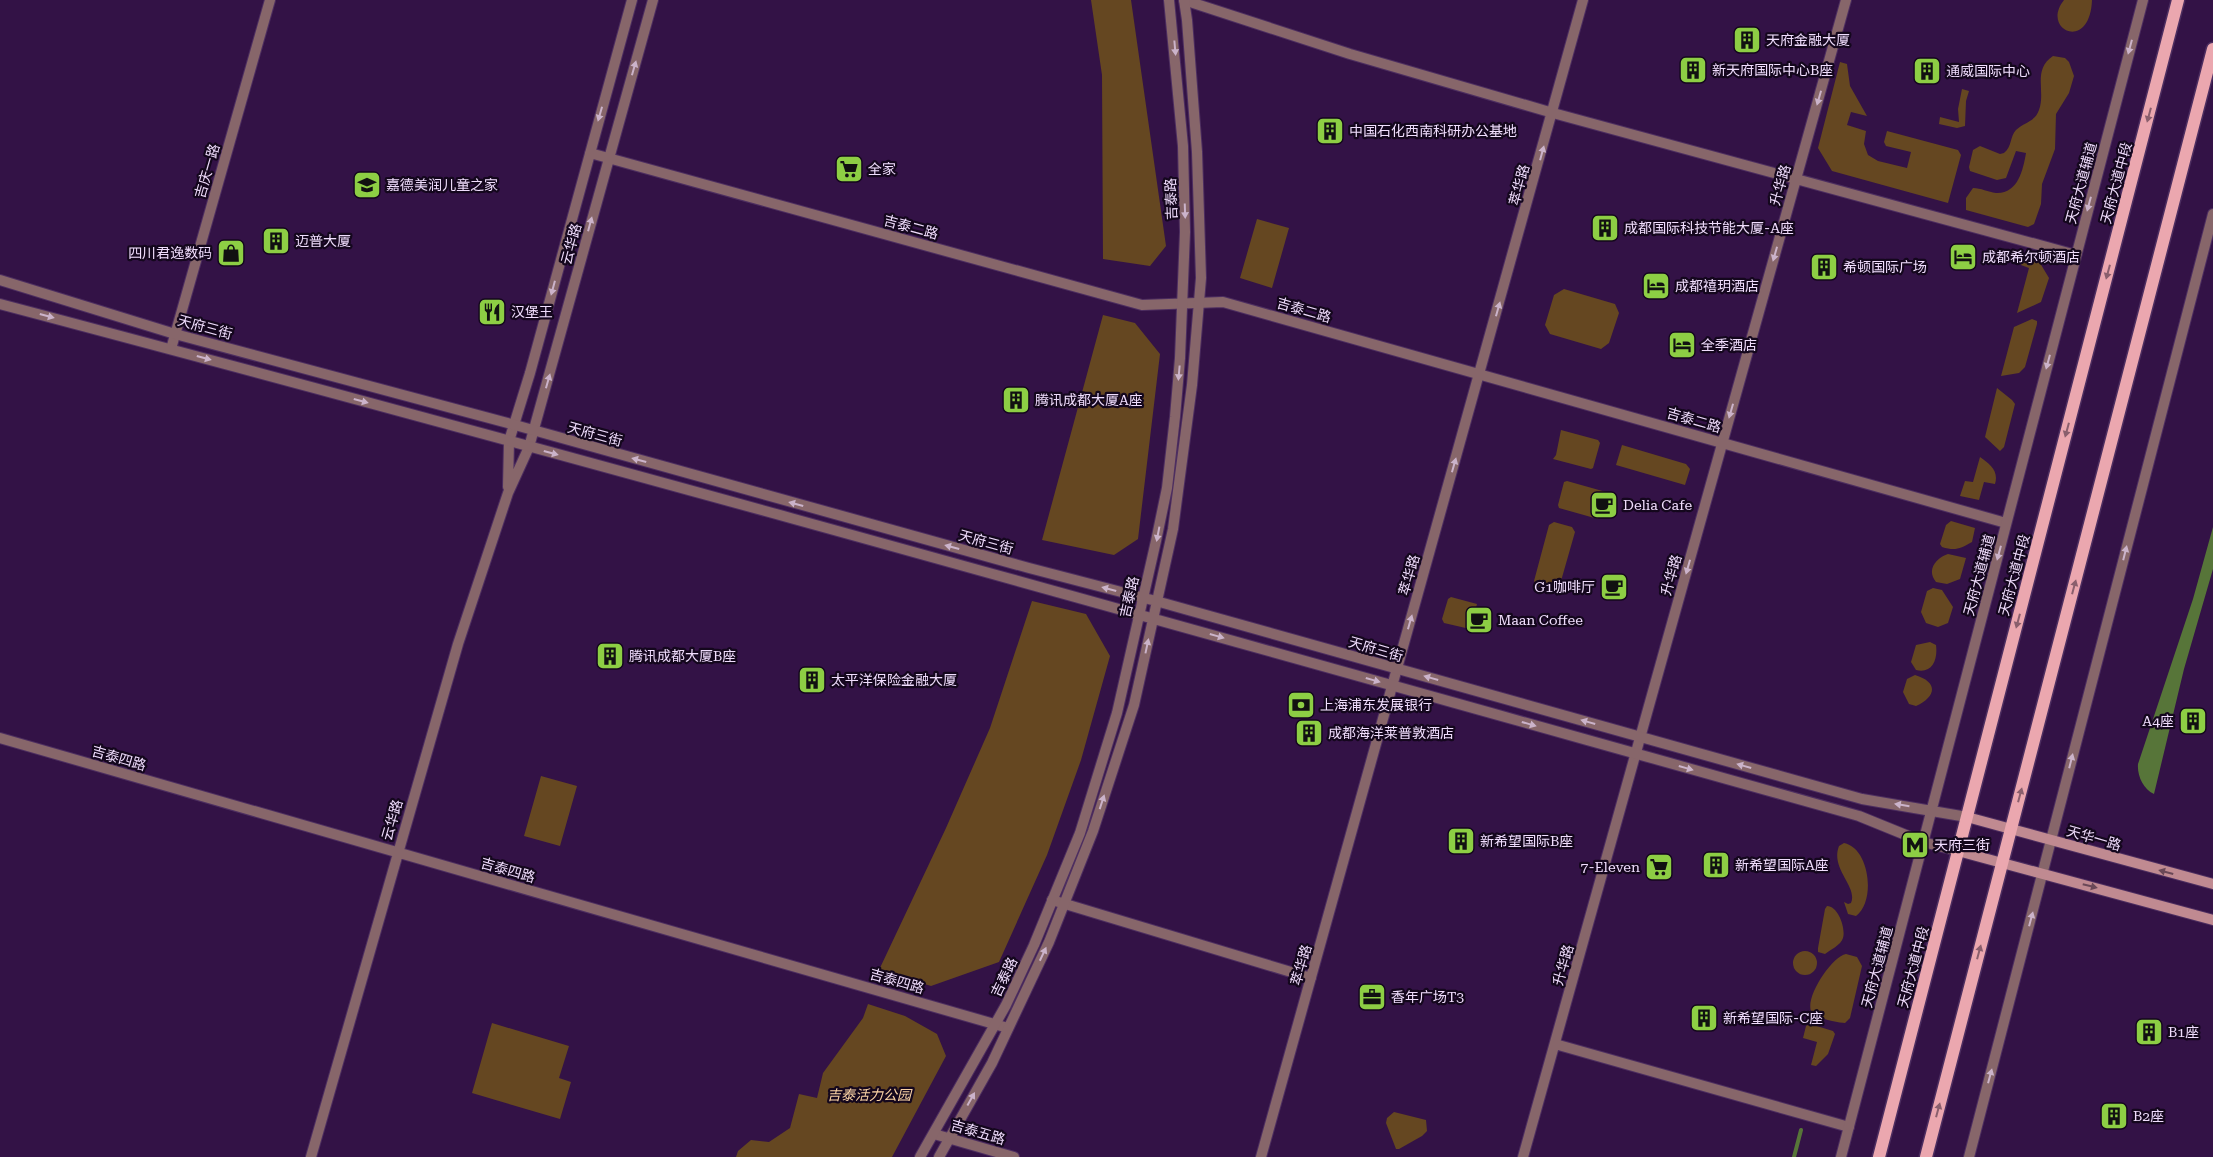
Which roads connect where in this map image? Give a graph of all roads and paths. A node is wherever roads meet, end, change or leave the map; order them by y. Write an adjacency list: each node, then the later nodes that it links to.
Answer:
1 (270, 0): 21 (street, 吉庆一路)
2 (632, 0): 12 (street, 云华路, one-way to 12)
3 (652, 0): 13 (street, 云华路, one-way to 3)
4 (1170, 0): 20 (street, 吉泰路, one-way to 20)
5 (1184, 0): 11 (street); 18 (street, 吉泰路)
6 (1584, 0): 11 (street, 萃华路)
7 (1846, 0): 14 (street, 升华路, one-way to 14)
8 (2143, 0): 16 (street, 天府大道辅道, one-way to 16)
9 (2178, 0): 41 (main road, 天府大道中段, one-way to 41)
10 (2213, 49): 42 (main road, one-way to 10)
11 (1553, 113): 14 (street); 23 (street, 萃华路, one-way to 11)
12 (590, 153): 13 (street, 吉泰二路); 24 (street, 云华路, one-way to 24)
13 (608, 158): 20 (street, 吉泰二路); 25 (street, 云华路, one-way to 13)
14 (1796, 180): 16 (street); 27 (street, 升华路, one-way to 27)
15 (2213, 214): 43 (street, one-way to 15)
16 (2076, 256): 30 (street, 天府大道辅道, one-way to 30)
17 (0, 280): 21 (street, 天府三街)
18 (1199, 303): 20 (street, 吉泰二路); 23 (street, 吉泰二路); 32 (street, 吉泰路)
19 (0, 304): 22 (street, one-way to 22)
20 (1182, 304): 31 (street, 吉泰路, one-way to 31)
21 (175, 334): 22 (street, 吉庆一路); 24 (street, 天府三街)
22 (171, 349): 26 (street, one-way to 26)
23 (1479, 374): 27 (street, 吉泰二路); 35 (street, 萃华路, one-way to 23)
24 (515, 425): 25 (street, 天府三街); 26 (street, 云华路)
25 (533, 431): 28 (street, 云华路); 31 (street, 天府三街, one-way to 25)
26 (509, 441): 28 (street); 29 (street, 云华路)
27 (1723, 442): 30 (street, 吉泰二路); 37 (street, 升华路, one-way to 37)
28 (528, 447): 29 (street, 云华路); 33 (street, one-way to 33)
29 (508, 493): 46 (street, 云华路)
30 (2006, 523): 40 (street, 天府大道辅道, one-way to 40)
31 (1143, 598): 32 (street, 天府三街); 33 (street, 吉泰路)
32 (1156, 601): 34 (street, 吉泰路); 35 (street, 天府三街)
33 (1139, 615): 34 (street); 50 (street, 吉泰路)
34 (1153, 618): 36 (street, one-way to 36); 51 (street, 吉泰路, one-way to 34)
35 (1397, 669): 36 (street, 萃华路); 37 (street, 天府三街, one-way to 35)
36 (1392, 686): 39 (street, one-way to 39); 53 (street, 萃华路)
37 (1640, 737): 39 (street, 升华路); 40 (street, 天府三街, one-way to 37)
38 (0, 738): 46 (street, 吉泰四路)
39 (1636, 754): 44 (street, one-way to 44); 56 (street, 升华路)
40 (1932, 810): 41 (street, 天府三街); 44 (street, 天府大道辅道)
41 (1967, 817): 42 (main road, 天华一路); 45 (main road, 天府大道中段)
42 (2011, 829): 43 (main road, 天华一路); 47 (main road)
43 (2051, 840): 48 (street); 49 (main road, 天华一路, one-way to 43)
44 (1923, 842): 45 (street); 57 (street, 天府大道辅道)
45 (1958, 851): 47 (main road); 67 (main road, 天府大道中段)
46 (397, 852): 54 (street, 吉泰四路); 60 (street, 云华路)
47 (2003, 863): 48 (main road); 68 (main road, one-way to 47)
48 (2042, 874): 52 (main road, one-way to 52); 69 (street, one-way to 48)
49 (2213, 884)
50 (1052, 900): 51 (street); 54 (street, 吉泰路)
51 (1064, 904): 53 (street); 55 (street, 吉泰路, one-way to 51)
52 (2213, 920)
53 (1311, 978): 64 (street, 萃华路)
54 (996, 1025): 55 (street, 吉泰四路); 58 (street, 吉泰路)
55 (1008, 1028): 59 (street, 吉泰路, one-way to 55)
56 (1555, 1044): 57 (street); 65 (street, 升华路)
57 (1849, 1127): 66 (street, 天府大道辅道)
58 (934, 1134): 59 (street, 吉泰五路); 61 (street, 吉泰路)
59 (949, 1138): 62 (street, 吉泰路); 63 (street, 吉泰五路)
60 (310, 1157)
61 (920, 1157)
62 (939, 1157)
63 (1014, 1157)
64 (1261, 1157)
65 (1523, 1157)
66 (1841, 1157)
67 (1879, 1157)
68 (1926, 1157)
69 (1969, 1157)

